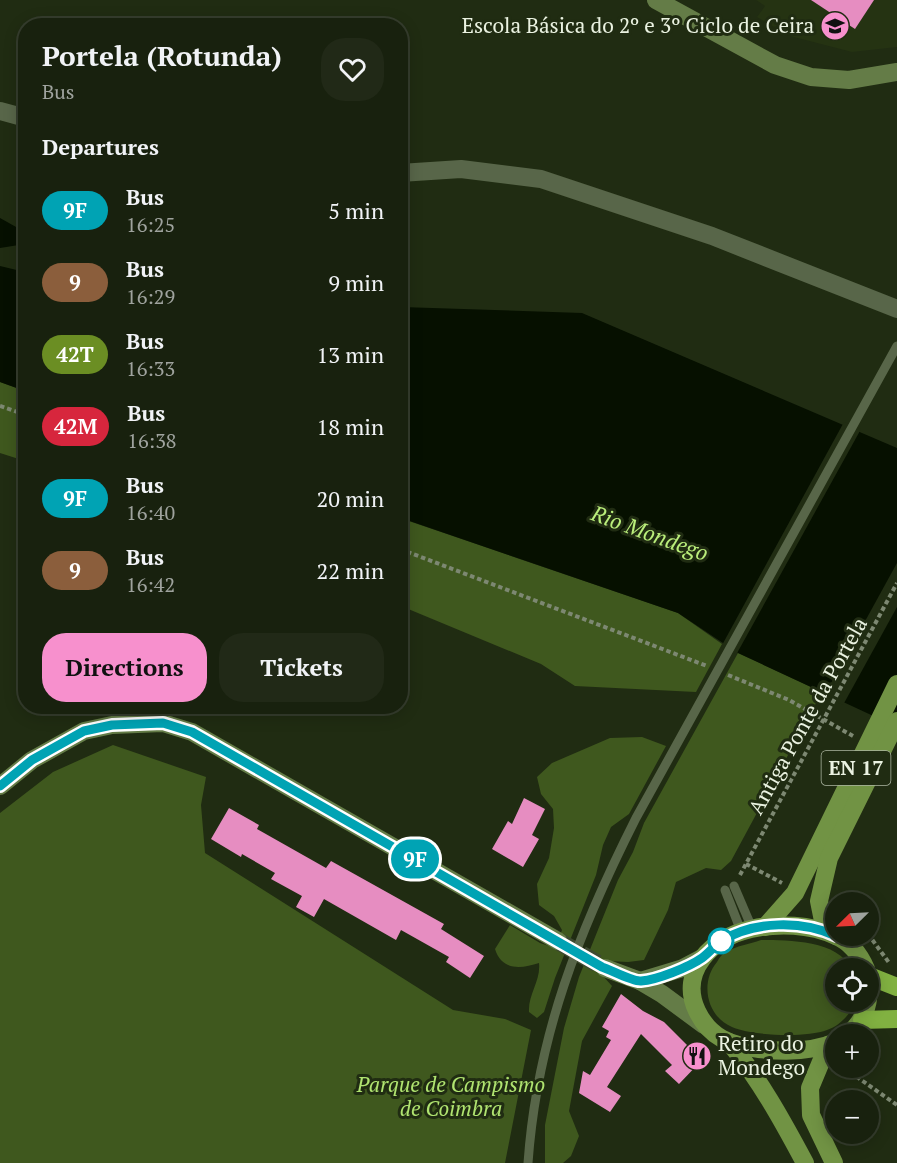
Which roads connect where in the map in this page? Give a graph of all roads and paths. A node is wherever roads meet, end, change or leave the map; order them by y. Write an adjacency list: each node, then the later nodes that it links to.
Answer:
1 (656, 0): 2 (main road)
2 (897, 72)
3 (0, 111): 4 (street)
4 (18, 116)
5 (408, 172): 6 (street)
6 (897, 309)
7 (897, 346): 41 (lane)
8 (0, 406): 9 (path)
9 (18, 412)
10 (408, 552): 12 (path)
11 (897, 583): 19 (path, Antiga Ponte da Portela)
12 (709, 667)
13 (719, 671): 16 (path)
14 (897, 684): 18 (main road, EN 17)
15 (897, 721): 18 (main road, EN 17)
16 (859, 739)
17 (0, 786): 24 (main road)
18 (822, 855): 21 (main road, EN 17); 22 (main road, EN 17)
19 (785, 884)
20 (730, 888): 22 (lane)
21 (825, 916)
22 (753, 929): 23 (main road); 26 (main road)
23 (825, 933)
24 (558, 941)
25 (876, 946): 29 (path)
26 (702, 958): 30 (main road); 35 (main road)
27 (605, 968): 30 (main road)
28 (879, 977): 29 (highway)
29 (896, 978)
30 (640, 981): 35 (main road)
31 (865, 1012): 33 (main road)
32 (897, 1019): 33 (highway)
33 (862, 1020): 34 (main road)
34 (858, 1024)
35 (704, 1025): 36 (main road)
36 (729, 1042): 37 (main road); 42 (main road)
37 (825, 1045)
38 (825, 1058): 43 (main road)
39 (858, 1078): 40 (path)
40 (897, 1105)
41 (528, 1163)
42 (805, 1163)
43 (834, 1163)

